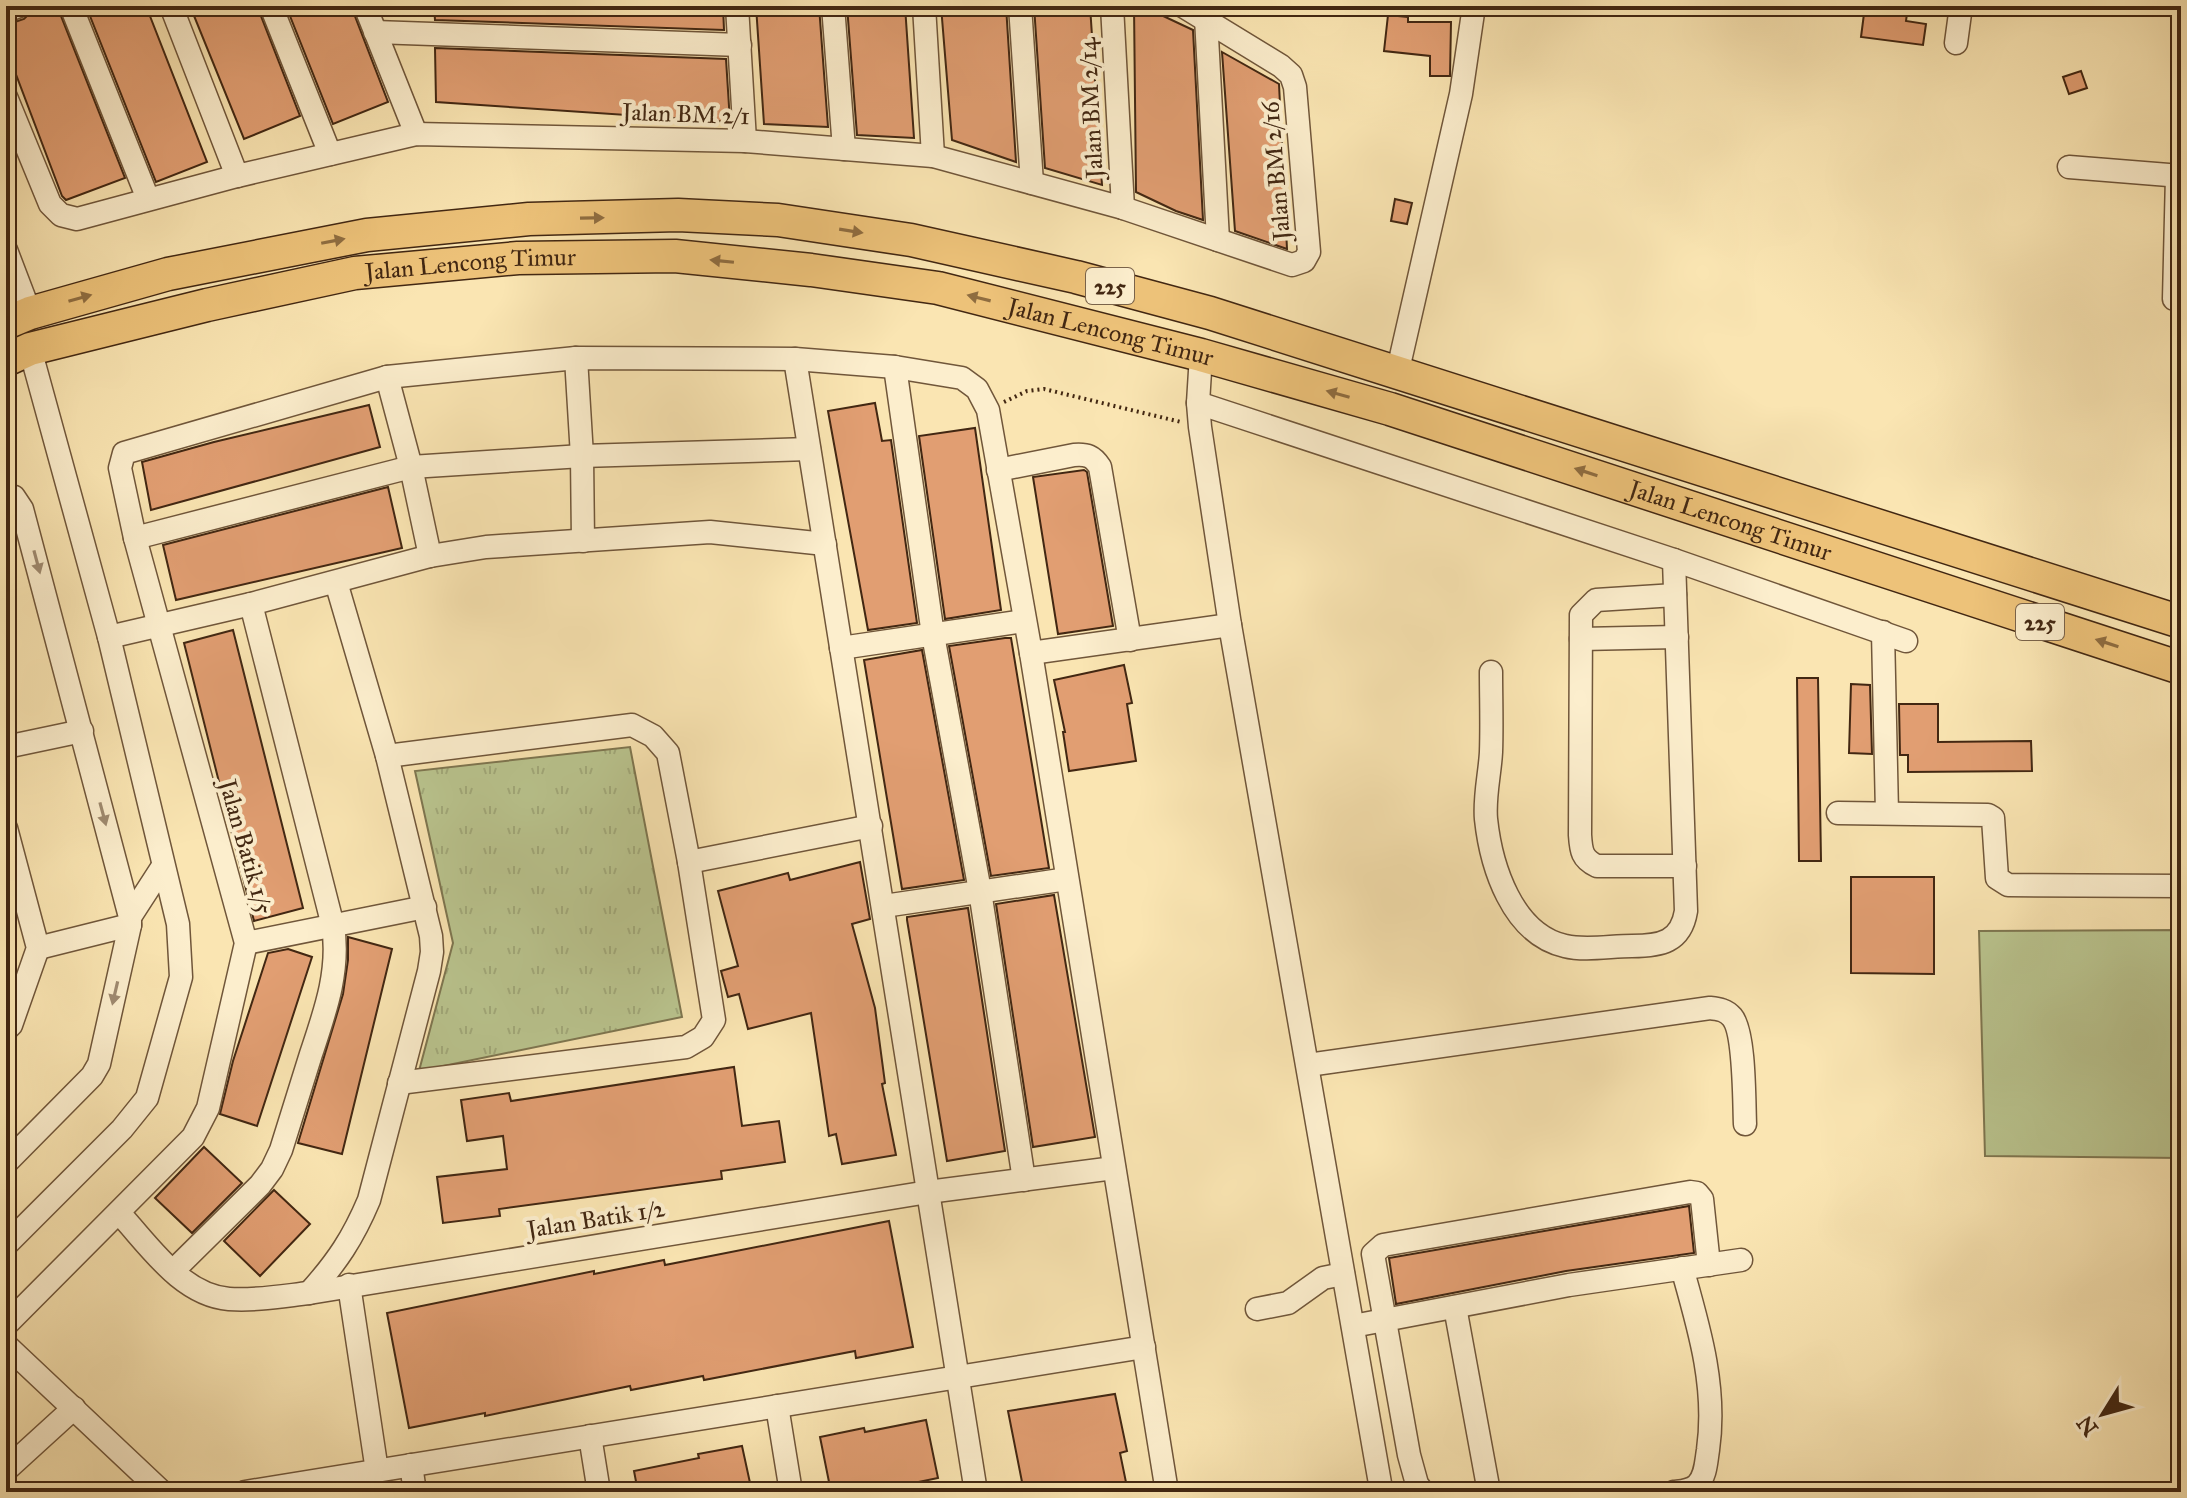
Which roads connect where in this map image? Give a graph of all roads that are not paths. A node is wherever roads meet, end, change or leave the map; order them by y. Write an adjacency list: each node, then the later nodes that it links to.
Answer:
1 (19, 6): 14 (street)
2 (71, 6): 29 (street)
3 (171, 6): 26 (street)
4 (271, 6): 23 (street)
5 (365, 6): 16 (street)
6 (737, 6): 18 (street)
7 (833, 6): 22 (street)
8 (924, 6): 24 (street)
9 (1020, 6): 28 (street)
10 (1112, 6): 30 (street, Jalan BM 2/14)
11 (1183, 6): 15 (street)
12 (1474, 6): 41 (street)
13 (1961, 6): 17 (street)
14 (6, 11)
15 (1206, 18): 31 (street); 33 (street, Jalan BM 2/16)
16 (375, 32): 18 (street); 20 (street)
17 (1956, 43)
18 (740, 45): 21 (street)
19 (6, 97): 29 (street, Jalan BM 2/1)
20 (416, 134): 21 (street, Jalan BM 2/1); 23 (street, Jalan BM 2/1)
21 (745, 141): 22 (street, Jalan BM 2/1)
22 (844, 149): 24 (street, Jalan BM 2/1)
23 (330, 154): 26 (street, Jalan BM 2/1)
24 (933, 156): 28 (street, Jalan BM 2/1)
25 (2069, 167): 27 (street)
26 (237, 176): 29 (street, Jalan BM 2/1)
27 (2179, 176): 34 (street)
28 (1032, 183): 30 (street, Jalan BM 2/1)
29 (148, 199)
30 (1123, 208): 31 (street, Jalan BM 2/1)
31 (1218, 240): 33 (street, Jalan BM 2/1)
32 (6, 250): 35 (street)
33 (1304, 261)
34 (2174, 299)
35 (18, 318): 41 (highway, Jalan Lencong Timur / 225, one-way to 41)
36 (18, 355): 37 (highway, Jalan Lencong Timur / 225, one-way to 36); 63 (street)
37 (1201, 355): 43 (street); 70 (highway, Jalan Lencong Timur / 225, one-way to 37)
38 (576, 358): 39 (street); 42 (street); 45 (street)
39 (795, 359): 40 (street); 44 (street)
40 (895, 367): 47 (street); 62 (street)
41 (1397, 374): 58 (highway, Jalan Lencong Timur / 225)
42 (387, 377): 46 (street); 49 (street, Jalan Batik 1/5)
43 (1198, 403): 53 (street); 60 (street)
44 (809, 449): 45 (street); 51 (street)
45 (582, 456): 46 (street); 50 (street)
46 (411, 467): 49 (street); 52 (street)
47 (998, 470): 57 (street); 66 (street)
48 (6, 496): 72 (street, one-way to 72)
49 (135, 538): 59 (street, Jalan Batik 1/5)
50 (583, 541): 51 (street); 52 (street)
51 (825, 544): 68 (street)
52 (430, 556): 54 (street)
53 (1674, 560): 55 (street); 61 (street)
54 (336, 582): 56 (street); 74 (street)
55 (1675, 595): 64 (street); 65 (street)
56 (251, 604): 59 (street); 89 (street)
57 (1024, 621): 62 (street); 69 (street)
58 (2181, 622)
59 (157, 625): 63 (street); 90 (street, Jalan Batik 1/5)
60 (1230, 625): 66 (street); 93 (street)
61 (1883, 632): 67 (street); 76 (street)
62 (933, 635): 68 (street); 85 (street)
63 (109, 637): 80 (street)
64 (1677, 637): 65 (street); 81 (street)
65 (1581, 639): 81 (street)
66 (1130, 640): 69 (street)
67 (1906, 641)
68 (841, 648): 77 (street)
69 (1031, 653): 83 (street)
70 (2181, 668)
71 (1491, 672): 81 (street)
72 (82, 731): 73 (street); 88 (street, one-way to 88)
73 (6, 747)
74 (387, 756): 79 (street); 87 (street)
75 (1838, 813): 76 (street)
76 (1887, 813): 84 (street)
77 (871, 826): 79 (street); 86 (street)
78 (6, 828): 82 (street)
79 (689, 862): 94 (street)
80 (163, 866): 88 (street); 101 (street)
81 (1685, 866)
82 (12, 879): 91 (street)
83 (1067, 879): 85 (street); 97 (street)
84 (2181, 886)
85 (980, 891): 86 (street); 98 (street)
86 (884, 906): 99 (street)
87 (425, 907): 89 (street); 94 (street)
88 (130, 921): 91 (street); 96 (street, one-way to 96)
89 (333, 926): 90 (street); 105 (street)
90 (246, 943): 100 (street, Jalan Batik 1/5)
91 (38, 948): 92 (street)
92 (6, 1030)
93 (1308, 1065): 95 (street); 106 (street)
94 (399, 1083): 108 (street)
95 (1745, 1124)
96 (6, 1163)
97 (1114, 1168): 98 (street, Jalan Batik 1/2); 115 (street)
98 (1024, 1180): 99 (street, Jalan Batik 1/2)
99 (928, 1192): 107 (street, Jalan Batik 1/2); 116 (street)
100 (119, 1213): 105 (street, Jalan Batik 1/2); 112 (street, Jalan Batik 1/5)
101 (6, 1245)
102 (1741, 1260): 103 (street)
103 (1709, 1265): 104 (street); 111 (street)
104 (1682, 1268): 109 (street); 133 (street)
105 (173, 1271): 108 (street, Jalan Batik 1/2)
106 (1343, 1274): 110 (street); 113 (street)
107 (349, 1285): 108 (street, Jalan Batik 1/2); 122 (street)
108 (309, 1293)
109 (1455, 1307): 111 (street); 132 (street)
110 (1257, 1309)
111 (1385, 1320): 113 (street); 131 (street)
112 (6, 1325)
113 (1353, 1326): 123 (street)
114 (6, 1345): 118 (street)
115 (1144, 1347): 116 (street); 130 (street)
116 (958, 1377): 117 (street); 129 (street)
117 (777, 1406): 119 (street); 128 (street)
118 (74, 1408): 121 (street); 124 (street)
119 (590, 1436): 120 (street); 127 (street)
120 (411, 1465): 122 (street); 126 (street)
121 (6, 1470)
122 (377, 1471): 125 (street)
123 (1381, 1489)
124 (162, 1492)
125 (245, 1492)
126 (415, 1492)
127 (599, 1492)
128 (791, 1492)
129 (976, 1492)
130 (1167, 1492)
131 (1423, 1492)
132 (1489, 1492)
133 (1674, 1492)

